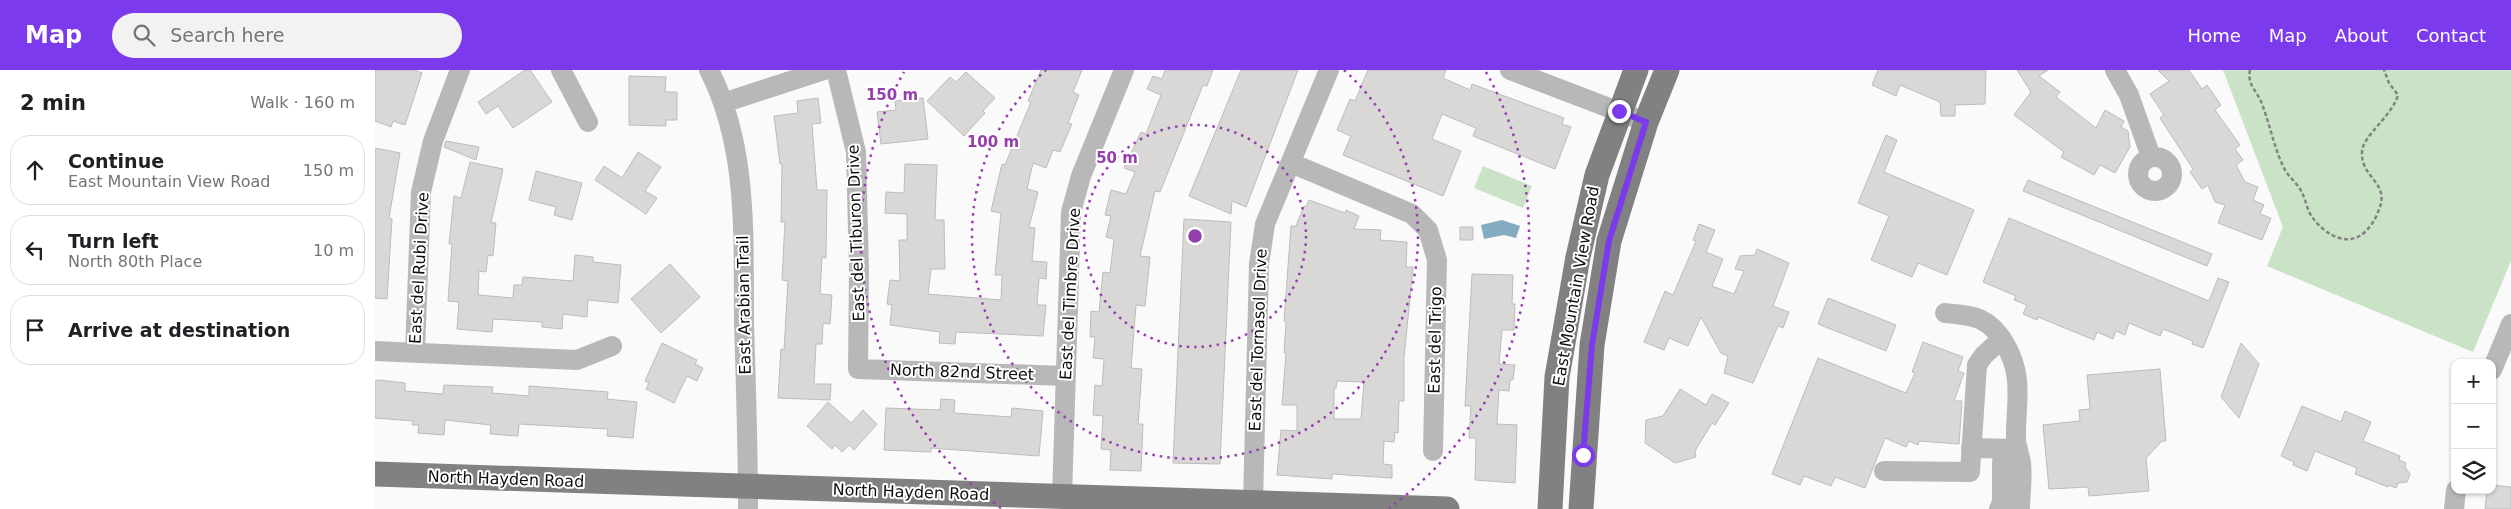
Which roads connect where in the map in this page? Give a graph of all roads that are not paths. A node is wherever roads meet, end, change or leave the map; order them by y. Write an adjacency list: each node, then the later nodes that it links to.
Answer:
1 (460, 70): 23 (street, East del Rubi Drive)
2 (561, 70): 14 (street)
3 (709, 70): 12 (street, East Arabian Trail)
4 (824, 70): 12 (street)
5 (836, 70): 25 (street, East del Tiburon Drive)
6 (1124, 70): 26 (street, East del Timbre Drive)
7 (1329, 70): 17 (street, East del Tornasol Drive)
8 (1510, 70): 13 (street)
9 (1636, 70): 13 (main road, East Mountain View Road)
10 (1667, 70): 15 (main road, East Mountain View Road)
11 (2115, 70): 16 (street)
12 (723, 103): 33 (street, East Arabian Trail)
13 (1619, 111): 15 (street); 37 (main road, East Mountain View Road)
14 (588, 122)
15 (1646, 122): 38 (main road, East Mountain View Road)
16 (2151, 157)
17 (1291, 163): 29 (street, East del Trigo); 35 (street, East del Tornasol Drive)
18 (1945, 313): 20 (street)
19 (2511, 324): 24 (street)
20 (2002, 339): 27 (street); 28 (street)
21 (613, 346): 23 (street)
22 (375, 351): 23 (street)
23 (415, 352)
24 (2496, 360)
25 (858, 369): 26 (street, North 82nd Street)
26 (1066, 376): 34 (street, East del Timbre Drive)
27 (2015, 447): 28 (street); 39 (street); 40 (street)
28 (1971, 448): 30 (street)
29 (1433, 451)
30 (1883, 471)
31 (375, 474): 33 (main road, North Hayden Road)
32 (2456, 494): 41 (street)
33 (748, 498): 34 (main road, North Hayden Road)
34 (1062, 498): 35 (main road, North Hayden Road)
35 (1253, 502): 36 (main road, North Hayden Road)
36 (1447, 509)
37 (1550, 509)
38 (1581, 509)
39 (1999, 509)
40 (2020, 509)
41 (2454, 509)

